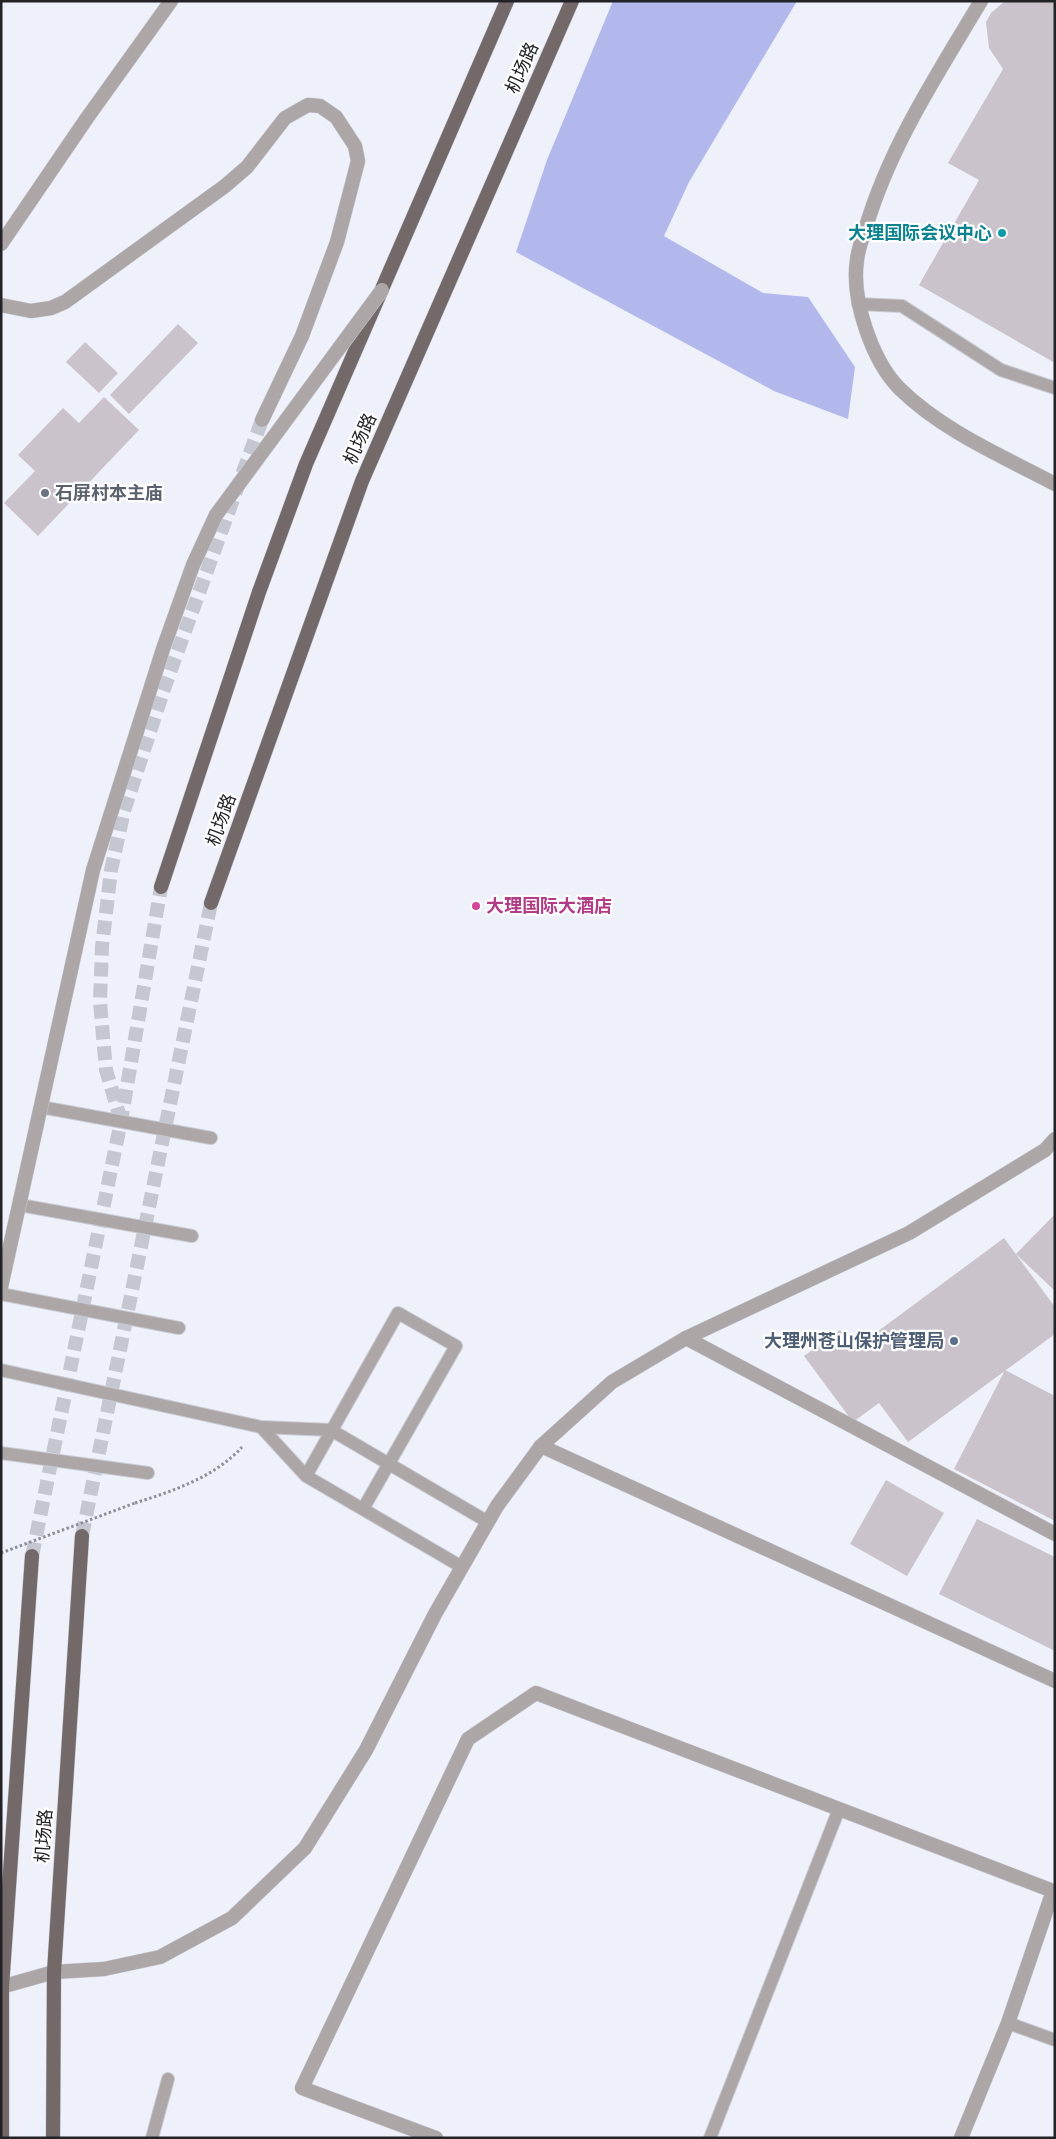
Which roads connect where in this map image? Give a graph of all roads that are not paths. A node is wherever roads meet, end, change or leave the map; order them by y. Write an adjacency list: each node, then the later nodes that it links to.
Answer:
1 (171, 1): 5 (street)
2 (507, 1): 6 (main road, 机场路)
3 (572, 1): 13 (main road, 机场路)
4 (981, 1): 7 (street)
5 (1, 244)
6 (382, 290): 12 (main road, 机场路); 14 (street, bridge)
7 (858, 304): 9 (lane); 11 (street)
8 (1, 305): 10 (street)
9 (1055, 388)
10 (262, 420)
11 (1055, 484)
12 (161, 887)
13 (211, 903)
14 (41, 1107): 15 (lane); 17 (street, bridge)
15 (211, 1138)
16 (1055, 1140): 22 (street)
17 (20, 1205): 18 (lane); 19 (street, bridge)
18 (192, 1236)
19 (1, 1287)
20 (1, 1294): 21 (lane)
21 (179, 1328)
22 (686, 1338): 26 (street); 33 (street)
23 (1, 1370): 24 (lane)
24 (261, 1427): 25 (lane); 30 (lane)
25 (331, 1430): 28 (lane); 28 (lane); 30 (lane)
26 (541, 1446): 32 (street); 37 (street)
27 (1, 1453): 29 (lane)
28 (388, 1464): 31 (lane); 32 (lane)
29 (148, 1473)
30 (306, 1476): 31 (lane)
31 (363, 1509): 36 (lane)
32 (488, 1522): 36 (street)
33 (1055, 1534)
34 (82, 1536): 39 (main road, 机场路)
35 (32, 1556): 40 (main road, 机场路)
36 (462, 1567): 39 (street)
37 (1055, 1681)
38 (839, 1809): 41 (street); 47 (street); 48 (lane)
39 (54, 1972): 40 (street); 45 (main road, 机场路)
40 (1, 1987): 44 (main road, 机场路)
41 (1008, 2022): 42 (lane); 49 (street)
42 (1055, 2040)
43 (168, 2080): 46 (lane)
44 (2, 2138)
45 (53, 2138)
46 (152, 2138)
47 (436, 2138)
48 (710, 2138)
49 (961, 2138)

